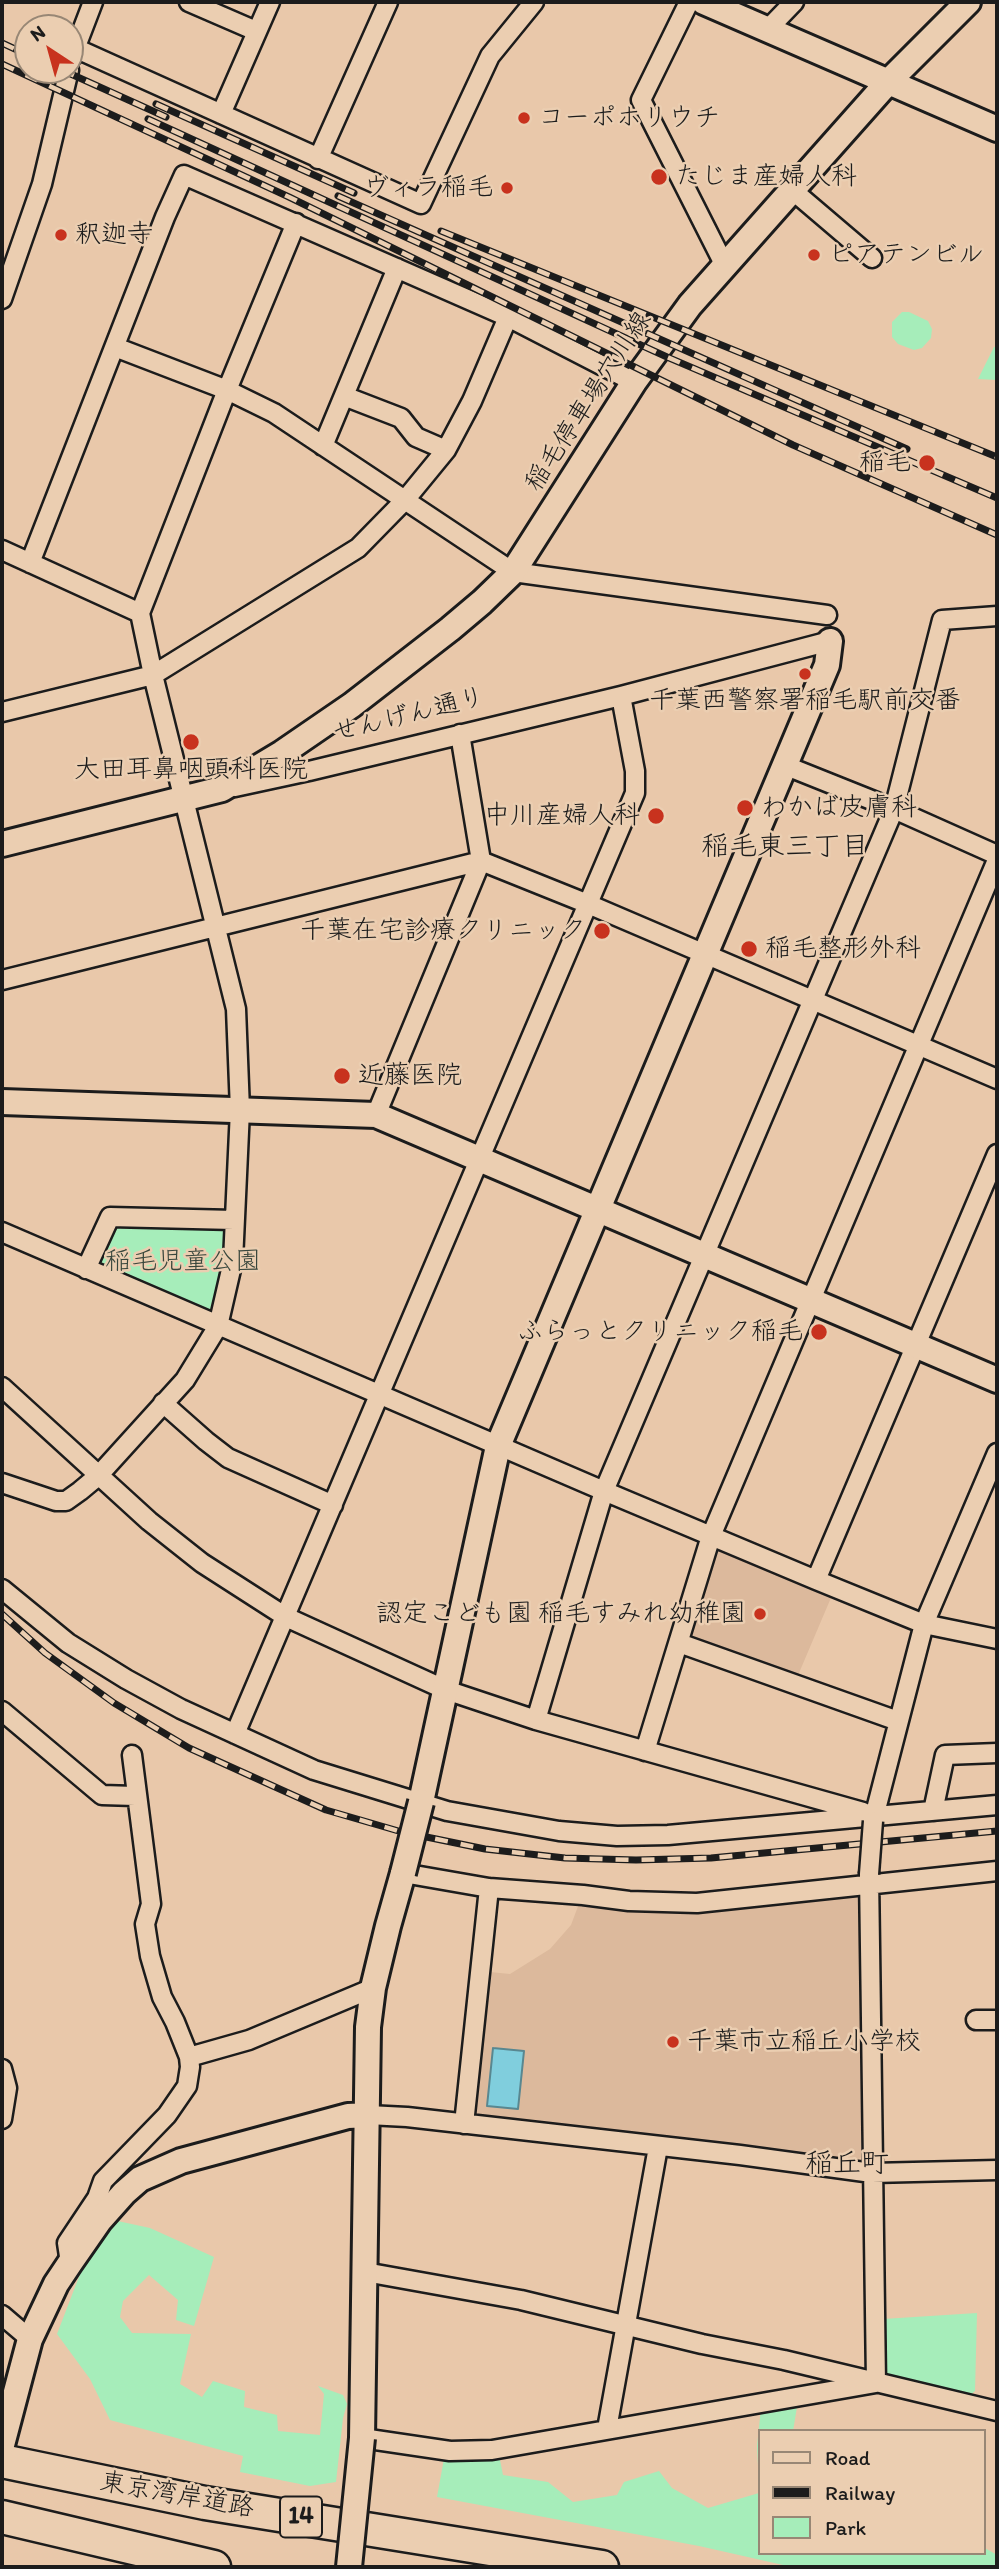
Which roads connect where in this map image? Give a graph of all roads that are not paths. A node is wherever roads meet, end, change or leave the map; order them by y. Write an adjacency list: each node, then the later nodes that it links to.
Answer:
1 (93, 2): 10 (street)
2 (189, 2): 12 (street)
3 (270, 2): 12 (street)
4 (388, 2): 18 (street)
5 (534, 2): 18 (street)
6 (689, 2): 22 (street)
7 (704, 2): 11 (street)
8 (794, 2): 11 (street)
9 (968, 2): 14 (street, 稲毛停車場穴川線)
10 (84, 25)
11 (768, 29): 14 (street)
12 (257, 31): 16 (street)
13 (84, 52): 16 (street)
14 (888, 82): 17 (street); 19 (street, 稲毛停車場穴川線)
15 (66, 84): 24 (street)
16 (221, 114): 18 (street)
17 (997, 129)
18 (318, 159)
19 (791, 189): 21 (street); 22 (street, 稲毛停車場穴川線)
20 (296, 223): 23 (street); 26 (street); 28 (street)
21 (872, 258)
22 (724, 264): 27 (street, 稲毛停車場穴川線)
23 (397, 268): 25 (street); 29 (street)
24 (2, 299)
25 (508, 317): 27 (street); 31 (street)
26 (115, 348): 28 (street); 34 (street)
27 (634, 382): 35 (street, 稲毛停車場穴川線)
28 (227, 390): 30 (street); 36 (street)
29 (344, 396): 30 (street); 31 (street)
30 (323, 446): 32 (street)
31 (446, 450): 32 (street)
32 (405, 500): 35 (street); 40 (street)
33 (2, 550): 34 (street)
34 (30, 563): 36 (street)
35 (513, 572): 37 (street); 45 (street, 稲毛停車場穴川線)
36 (140, 613): 40 (street)
37 (827, 615)
38 (997, 616): 47 (street)
39 (830, 641): 41 (street, せんげん通り); 44 (street)
40 (153, 675): 42 (street); 46 (street)
41 (621, 696): 43 (street, せんげん通り); 51 (street)
42 (2, 712)
43 (460, 734): 45 (street, せんげん通り); 50 (street)
44 (784, 765): 47 (street); 53 (street)
45 (222, 789): 46 (street, せんげん通り)
46 (184, 798): 48 (street, せんげん通り); 52 (street)
47 (894, 810): 49 (street); 55 (street)
48 (2, 844)
49 (997, 858): 56 (street)
50 (481, 861): 51 (street); 52 (street); 60 (street)
51 (587, 904): 53 (street); 62 (street)
52 (216, 926): 54 (street); 59 (street)
53 (705, 956): 55 (street); 63 (street)
54 (2, 980)
55 (812, 1000): 56 (street); 66 (street)
56 (919, 1044): 57 (street); 68 (street)
57 (997, 1079)
58 (2, 1101): 59 (street)
59 (240, 1110): 60 (street); 64 (street)
60 (376, 1115): 62 (street)
61 (997, 1154): 70 (street)
62 (481, 1160): 63 (street); 73 (street)
63 (597, 1208): 66 (street); 75 (street)
64 (234, 1220): 67 (street); 69 (street)
65 (2, 1232): 67 (street)
66 (704, 1255): 68 (street); 79 (street)
67 (86, 1269): 69 (street)
68 (811, 1300): 70 (street); 81 (street)
69 (218, 1326): 73 (street); 74 (street)
70 (916, 1345): 71 (street); 82 (street)
71 (997, 1380)
72 (2, 1387): 77 (street)
73 (380, 1395): 75 (street); 80 (street)
74 (163, 1403): 77 (street); 80 (street)
75 (498, 1446): 79 (street); 88 (street)
76 (997, 1453): 85 (street)
77 (98, 1476): 78 (street); 84 (street)
78 (2, 1483)
79 (604, 1491): 81 (street); 90 (street)
80 (333, 1505): 84 (street)
81 (711, 1536): 82 (street); 87 (street)
82 (816, 1580): 85 (street)
83 (2, 1589): 92 (street)
84 (286, 1617): 88 (street); 92 (street)
85 (924, 1624): 86 (street); 91 (street)
86 (997, 1639)
87 (679, 1643): 91 (street); 93 (street)
88 (446, 1690): 90 (street); 97 (street)
89 (2, 1711): 96 (street)
90 (536, 1720): 93 (street)
91 (898, 1721): 100 (street)
92 (235, 1734): 97 (street)
93 (645, 1751): 100 (street)
94 (997, 1754): 99 (street)
95 (132, 1755): 96 (street)
96 (135, 1797): 108 (street)
97 (421, 1802): 100 (street); 102 (street, bridge)
98 (997, 1805): 99 (street)
99 (933, 1811): 100 (street)
100 (873, 1818): 103 (street, bridge)
101 (997, 1871): 103 (street)
102 (403, 1873): 104 (street); 105 (street)
103 (868, 1879): 104 (street); 115 (street)
104 (489, 1888): 112 (street)
105 (373, 1988): 108 (street); 110 (street)
106 (976, 2020): 107 (street)
107 (997, 2020)
108 (189, 2057): 116 (street)
109 (2, 2069): 111 (street)
110 (368, 2115): 112 (street); 116 (street); 117 (street)
111 (2, 2119)
112 (464, 2124): 113 (street)
113 (658, 2147): 115 (street); 119 (street)
114 (997, 2170): 115 (street)
115 (872, 2173): 121 (street)
116 (70, 2263): 120 (street)
117 (365, 2272): 119 (street); 124 (street)
118 (2, 2315): 120 (street)
119 (625, 2324): 121 (street); 123 (street)
120 (30, 2339): 125 (street)
121 (876, 2383): 122 (street); 123 (street)
122 (997, 2411)
123 (607, 2429): 124 (street)
124 (362, 2438): 129 (street, bridge)
125 (2, 2445)
126 (2, 2461): 130 (highway, 東京湾岸道路 / 14)
127 (2, 2517): 128 (highway)
128 (214, 2567)
129 (349, 2567)
130 (602, 2567)

